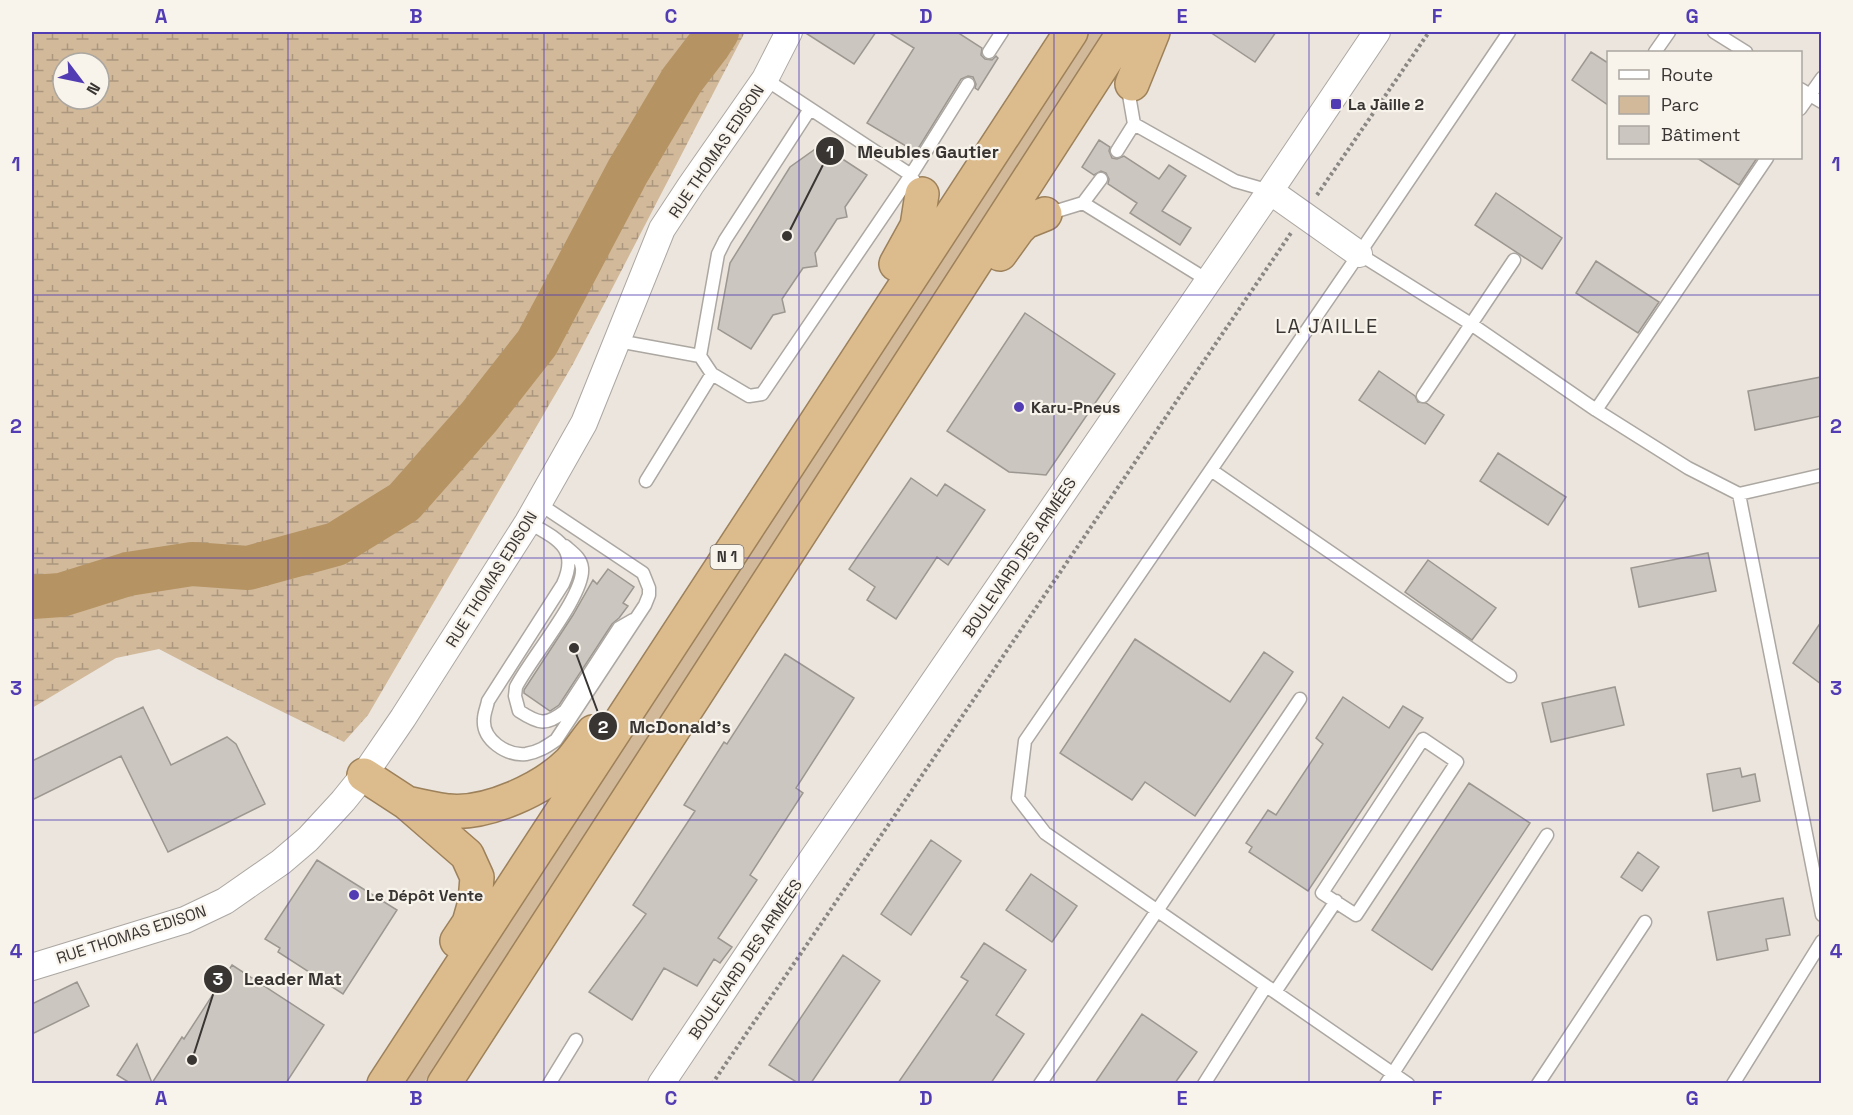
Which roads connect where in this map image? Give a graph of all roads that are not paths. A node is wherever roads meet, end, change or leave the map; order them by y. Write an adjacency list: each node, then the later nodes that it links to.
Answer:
1 (789, 32): 14 (street, RUE THOMAS EDISON)
2 (1002, 32): 12 (lane)
3 (1071, 32): 37 (highway, N 1)
4 (1124, 32): 40 (highway)
5 (1153, 32): 16 (highway)
6 (1377, 32): 25 (street, BOULEVARD DES ARMÉES)
7 (1509, 32): 28 (lane)
8 (1669, 32): 10 (lane)
9 (1714, 32): 11 (lane)
10 (1656, 51)
11 (1744, 51)
12 (989, 52)
13 (1821, 78): 17 (lane)
14 (765, 79): 19 (lane); 32 (street, RUE THOMAS EDISON)
15 (968, 84): 24 (lane)
16 (1132, 84): 20 (lane)
17 (1805, 92): 18 (lane)
18 (1821, 102)
19 (810, 109): 24 (lane); 33 (lane)
20 (1134, 124): 21 (lane); 25 (lane)
21 (1117, 151)
22 (1766, 159): 36 (lane)
23 (1101, 179): 26 (lane)
24 (917, 184): 34 (lane); 37 (highway)
25 (1270, 191): 28 (street); 30 (street, BOULEVARD DES ARMÉES)
26 (1083, 203): 27 (lane); 30 (lane)
27 (1045, 214): 40 (highway)
28 (1359, 254): 31 (lane); 38 (lane)
29 (1514, 260): 31 (lane)
30 (1209, 281): 65 (street, BOULEVARD DES ARMÉES)
31 (1472, 324): 35 (lane); 36 (lane)
32 (618, 341): 33 (lane); 43 (street, RUE THOMAS EDISON)
33 (700, 356): 34 (lane)
34 (712, 374): 41 (lane)
35 (1423, 396)
36 (1596, 410): 42 (lane)
37 (790, 462): 44 (highway, N 1)
38 (1211, 470): 47 (lane); 53 (lane)
39 (1821, 475): 42 (lane)
40 (834, 481): 63 (highway)
41 (646, 482)
42 (1739, 494): 54 (lane)
43 (533, 512): 45 (lane); 46 (lane); 49 (street, RUE THOMAS EDISON)
44 (739, 539): 50 (highway); 62 (highway, N 1)
45 (562, 544): 46 (lane); 46 (lane)
46 (637, 617)
47 (1510, 676)
48 (1300, 699): 53 (lane)
49 (364, 775): 50 (highway); 57 (street, RUE THOMAS EDISON)
50 (407, 803): 61 (highway)
51 (1547, 835): 60 (lane)
52 (1336, 901): 52 (lane); 58 (lane)
53 (1156, 910): 58 (lane); 66 (lane)
54 (1821, 915)
55 (1645, 922): 69 (lane)
56 (1821, 941): 70 (lane)
57 (32, 967)
58 (1271, 989): 60 (lane); 67 (lane)
59 (576, 1040): 64 (lane)
60 (1389, 1078): 68 (lane)
61 (365, 1083)
62 (384, 1083)
63 (444, 1083)
64 (549, 1083)
65 (661, 1083)
66 (1040, 1083)
67 (1204, 1083)
68 (1408, 1083)
69 (1538, 1083)
70 (1733, 1083)

